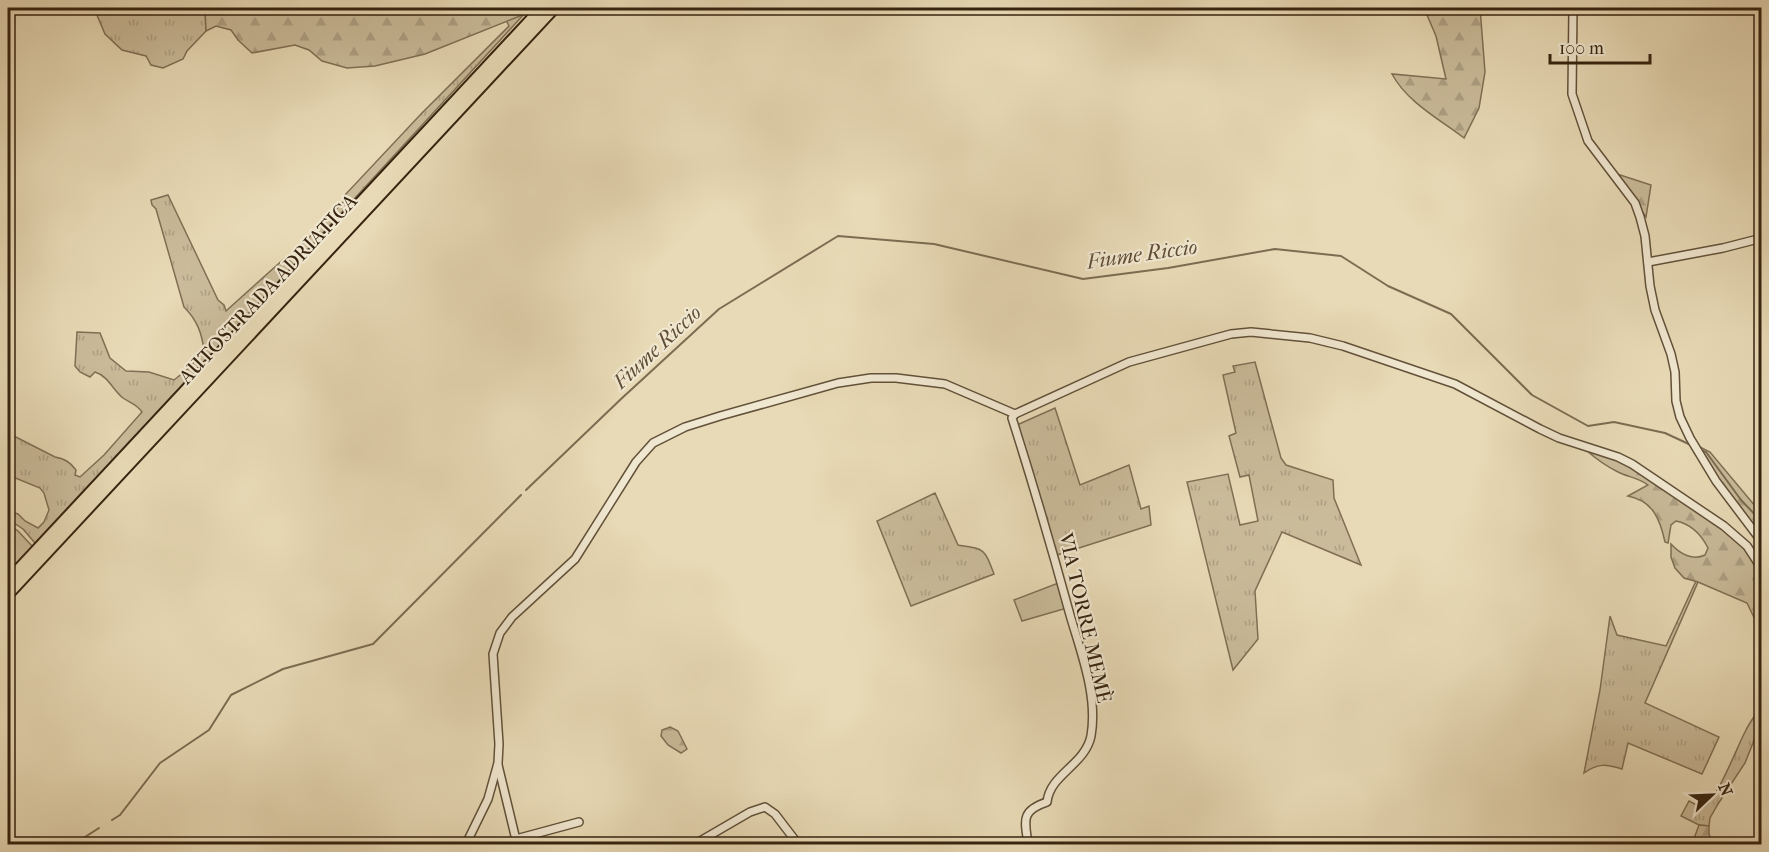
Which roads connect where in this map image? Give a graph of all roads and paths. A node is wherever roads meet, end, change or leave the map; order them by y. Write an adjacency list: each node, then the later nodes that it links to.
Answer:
1 (554, 8): 3 (highway, AUTOSTRADA ADRIATICA)
2 (1573, 8): 5 (street)
3 (539, 15): 7 (highway, AUTOSTRADA ADRIATICA)
4 (1761, 238): 5 (street)
5 (1648, 262): 8 (street)
6 (1015, 414): 9 (street); 12 (street); 18 (street, VIA TORRE MEMÈ)
7 (79, 512): 10 (highway, AUTOSTRADA ADRIATICA); 11 (highway, AUTOSTRADA ADRIATICA)
8 (1761, 542)
9 (1761, 569)
10 (8, 581)
11 (8, 594)
12 (498, 763): 14 (street); 15 (street)
13 (579, 822): 14 (street)
14 (516, 842)
15 (466, 844)
16 (695, 844): 17 (street)
17 (798, 844)
18 (1028, 844)

